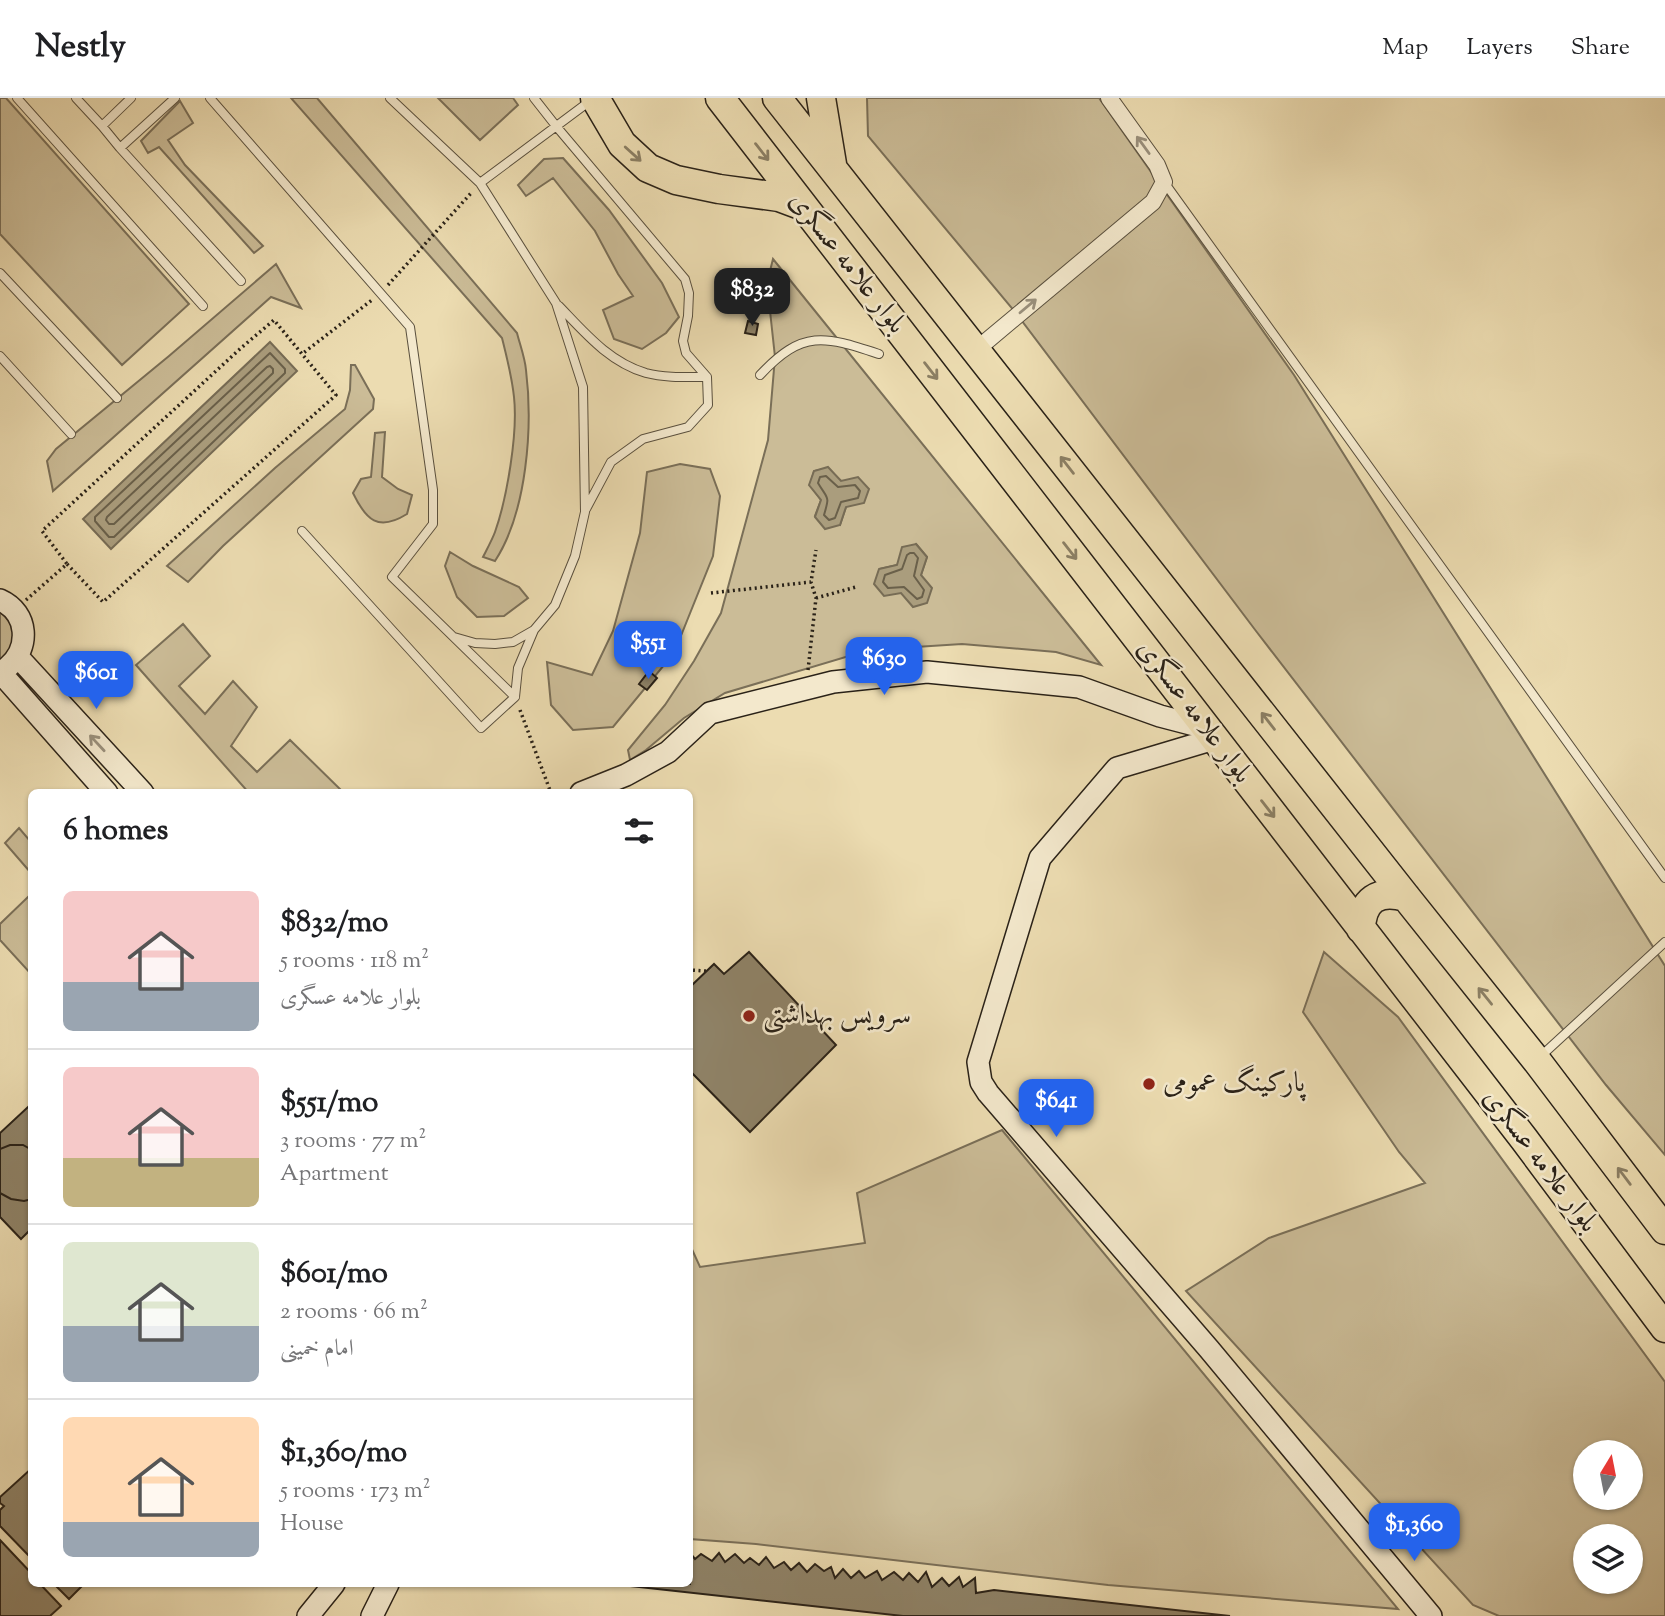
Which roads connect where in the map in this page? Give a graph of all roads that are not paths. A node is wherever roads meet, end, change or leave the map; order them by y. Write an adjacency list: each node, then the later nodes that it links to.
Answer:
1 (17, 98): 23 (lane)
2 (76, 98): 13 (lane)
3 (131, 98): 13 (lane)
4 (174, 98): 15 (lane)
5 (210, 98): 35 (lane)
6 (390, 98): 18 (lane)
7 (534, 98): 14 (lane)
8 (594, 98): 14 (lane); 19 (highway, one-way to 19)
9 (720, 98): 19 (highway, بلوار علامه عسگری, one-way to 19)
10 (776, 98): 16 (highway, بلوار علامه عسگری)
11 (821, 98): 16 (highway)
12 (1109, 98): 17 (street, one-way to 12)
13 (102, 126): 15 (lane)
14 (556, 126): 18 (lane); 28 (lane)
15 (120, 148): 21 (lane)
16 (834, 170): 24 (highway, بلوار علامه عسگری)
17 (1164, 182): 24 (street, one-way to 17); 43 (lane)
18 (480, 183): 22 (lane)
19 (803, 206): 39 (highway, بلوار علامه عسگری, one-way to 39)
20 (0, 274): 29 (lane)
21 (241, 281)
22 (556, 303): 28 (lane); 31 (lane)
23 (203, 306)
24 (976, 350): 44 (highway, بلوار علامه عسگری, one-way to 24)
25 (879, 354): 27 (lane)
26 (0, 356): 30 (lane)
27 (760, 375)
28 (706, 377): 31 (lane)
29 (117, 398)
30 (71, 434)
31 (585, 512): 34 (lane)
32 (302, 531): 38 (lane)
33 (7, 605): 36 (street)
34 (534, 629): 35 (lane); 38 (lane)
35 (454, 637): 38 (lane)
36 (18, 657): 37 (street); 41 (street, one-way to 36)
37 (0, 672): 40 (street)
38 (515, 696)
39 (1210, 733): 42 (street); 45 (highway, بلوار علامه عسگری, one-way to 45); 54 (street)
40 (103, 789)
41 (139, 789)
42 (591, 789)
43 (1665, 878)
44 (1406, 897): 45 (highway); 47 (highway, بلوار علامه عسگری, one-way to 44)
45 (1361, 929): 49 (highway, بلوار علامه عسگری)
46 (1665, 942): 47 (lane)
47 (1536, 1061): 48 (highway, بلوار علامه عسگری, one-way to 47)
48 (1665, 1230)
49 (1665, 1328)
50 (332, 1587): 52 (street)
51 (386, 1587): 53 (street)
52 (308, 1616)
53 (372, 1616)
54 (1431, 1616)

